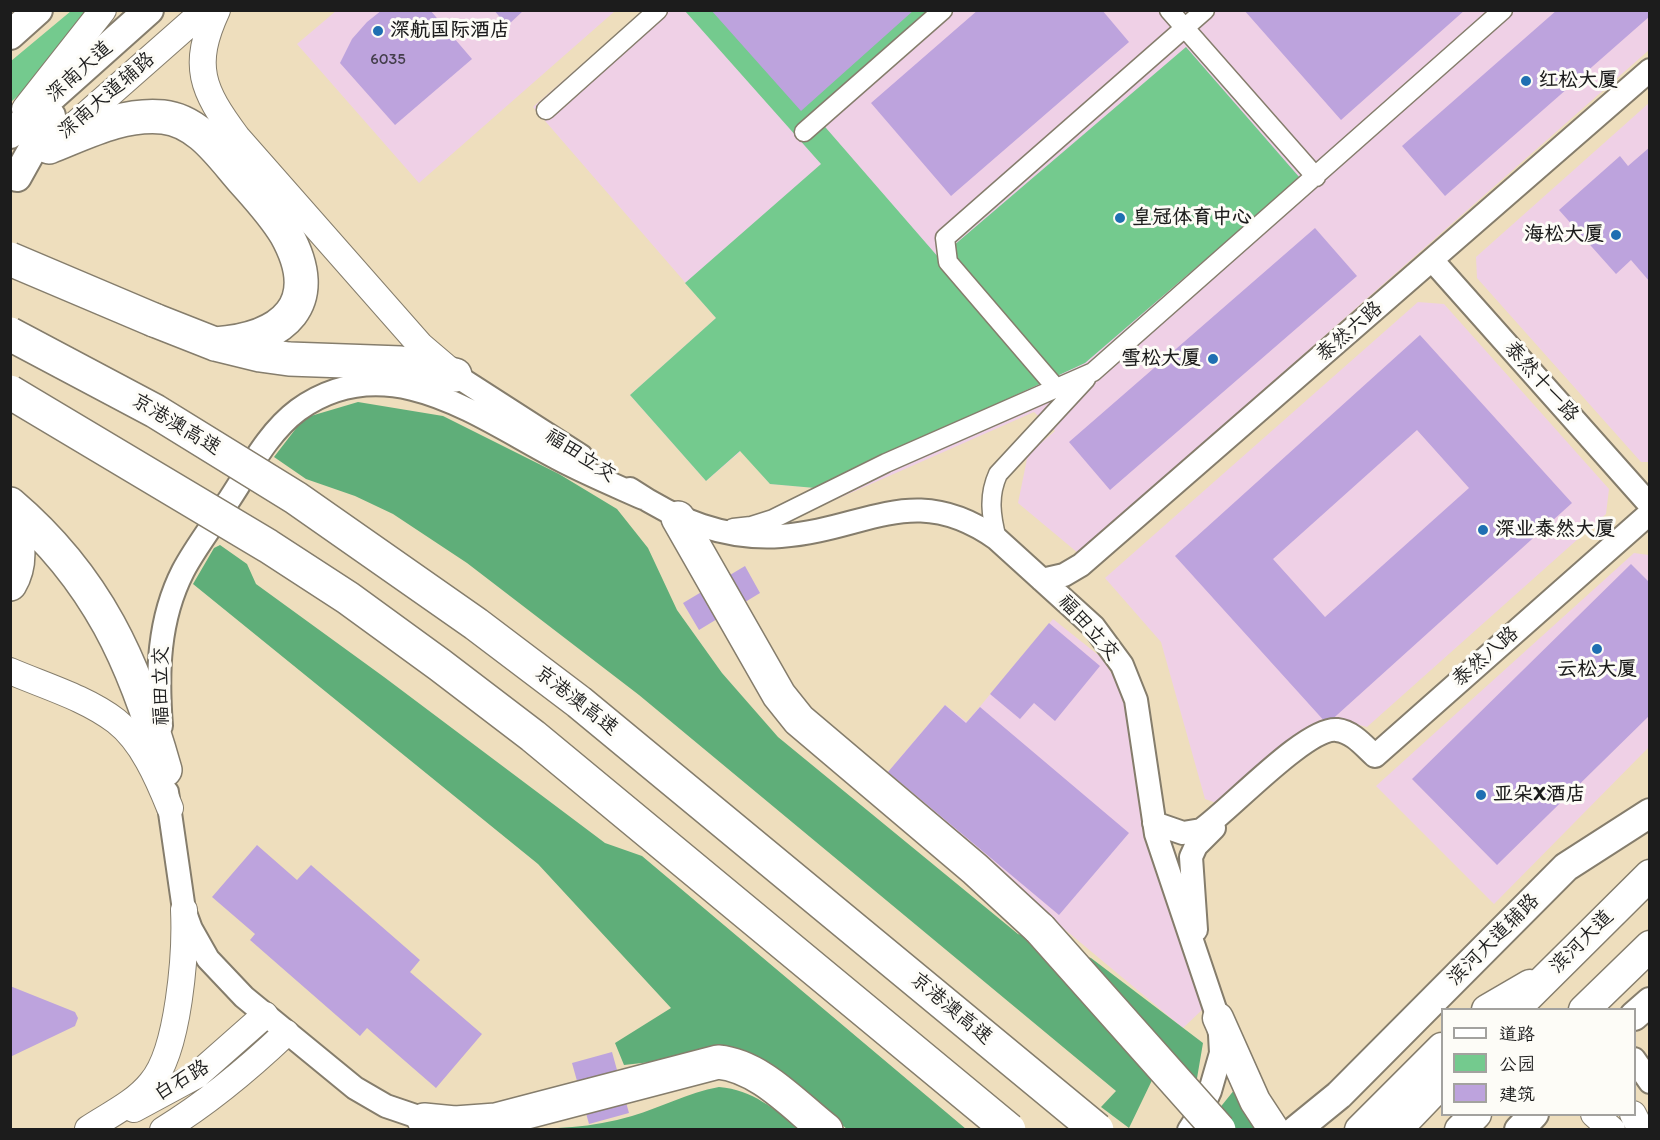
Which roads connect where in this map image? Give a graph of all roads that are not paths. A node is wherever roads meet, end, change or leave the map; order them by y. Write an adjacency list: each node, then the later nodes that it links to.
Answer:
1 (38, 10): 12 (main road)
2 (103, 10): 17 (main road, 深南大道)
3 (149, 10): 13 (main road, 深南大道)
4 (205, 10): 21 (main road, 深南大道辅路)
5 (216, 10): 20 (main road)
6 (658, 10): 16 (street)
7 (943, 10): 18 (street)
8 (1169, 10): 11 (street)
9 (1205, 10): 11 (street)
10 (1503, 10): 22 (street)
11 (1185, 28): 22 (street); 31 (street)
12 (10, 35)
13 (83, 69): 19 (main road, 深南大道); 23 (main road)
14 (1650, 70): 26 (street, 泰然六路)
15 (1650, 82): 26 (street, 泰然六路)
16 (546, 110)
17 (10, 128)
18 (804, 132)
19 (10, 134)
20 (227, 144): 21 (highway); 24 (highway)
21 (49, 147): 23 (main road, 深南大道辅路)
22 (1316, 177): 29 (street)
23 (14, 180)
24 (279, 203): 28 (highway); 30 (main road)
25 (10, 259): 28 (highway, bridge)
26 (1435, 263): 35 (street, 泰然十一路); 40 (street, 泰然六路); 42 (street, 泰然六路)
27 (10, 334): 75 (highway, 京港澳高速, bridge)
28 (215, 344): 30 (highway)
29 (1093, 372): 31 (street); 39 (street)
30 (455, 375): 33 (street, 福田立交)
31 (1057, 389): 38 (street)
32 (10, 392): 74 (highway, bridge)
33 (643, 498): 38 (street, 福田立交); 45 (street, 福田立交)
34 (10, 504): 45 (highway)
35 (1650, 505)
36 (1650, 513): 44 (street, 泰然八路)
37 (10, 519): 41 (highway)
38 (689, 522): 39 (street, 福田立交); 77 (highway, bridge)
39 (996, 539): 40 (street, 福田立交)
40 (1042, 580): 42 (street, 福田立交)
41 (10, 584)
42 (1075, 610): 48 (street, 福田立交)
43 (10, 671): 46 (main road)
44 (1317, 735): 48 (street, 泰然八路); 52 (street)
45 (165, 770): 46 (street, 福田立交)
46 (170, 808): 50 (street, 福田立交)
47 (1650, 813): 79 (main road, 滨河大道辅路)
48 (1154, 823): 52 (street, 福田立交)
49 (1650, 875): 53 (highway, 滨河大道)
50 (184, 910): 58 (street, 福田立交); 71 (main road)
51 (1650, 946): 57 (highway)
52 (1197, 958): 60 (street, 福田立交)
53 (1548, 975): 55 (highway); 56 (highway, 滨河大道)
54 (1650, 1002): 59 (main road)
55 (1490, 1008)
56 (1516, 1008)
57 (1586, 1008)
58 (265, 1015): 61 (street, 福田立交); 71 (main road, 白石路)
59 (1636, 1015)
60 (1218, 1018): 76 (street, 福田立交); 78 (highway)
61 (286, 1033): 70 (street, 福田立交); 72 (main road, 白石路)
62 (1441, 1050): 80 (highway)
63 (1636, 1061): 64 (street)
64 (1650, 1082)
65 (1441, 1084): 81 (highway)
66 (1474, 1116): 82 (highway)
67 (1532, 1116): 83 (main road)
68 (1596, 1116): 84 (main road)
69 (1634, 1116): 85 (main road)
70 (439, 1126): 73 (highway)
71 (88, 1129)
72 (163, 1130)
73 (826, 1130)
74 (1009, 1130)
75 (1097, 1130)
76 (1189, 1130)
77 (1219, 1130)
78 (1274, 1130)
79 (1296, 1130)
80 (1360, 1130)
81 (1396, 1130)
82 (1460, 1130)
83 (1519, 1130)
84 (1612, 1130)
85 (1641, 1130)

